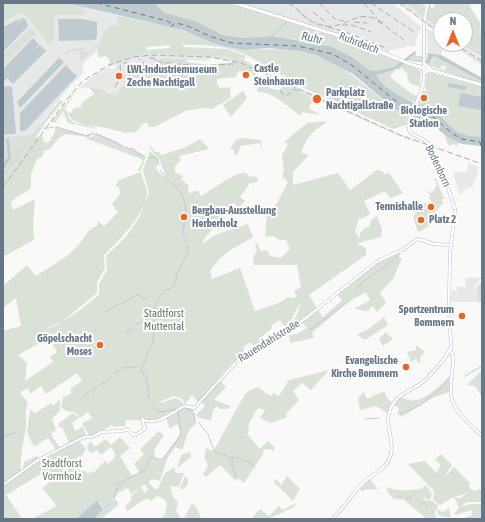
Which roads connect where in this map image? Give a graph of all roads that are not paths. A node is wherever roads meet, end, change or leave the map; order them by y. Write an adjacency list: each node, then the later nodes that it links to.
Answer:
1 (235, 3): 4 (main road, Ruhrdeich)
2 (428, 3): 3 (main road)
3 (424, 62): 5 (main road); 6 (main road)
4 (418, 66): 5 (main road, Ruhrdeich); 7 (main road)
5 (424, 68): 6 (main road, Ruhrdeich); 7 (main road)
6 (431, 69): 7 (main road); 8 (main road, Ruhrdeich)
7 (424, 74): 9 (main road, Bodenborn)
8 (482, 85)
9 (450, 245): 10 (main road); 12 (main road, Rauendahlstraße)
10 (450, 350): 11 (main road); 13 (main road)
11 (482, 436)
12 (3, 485)
13 (332, 519)

